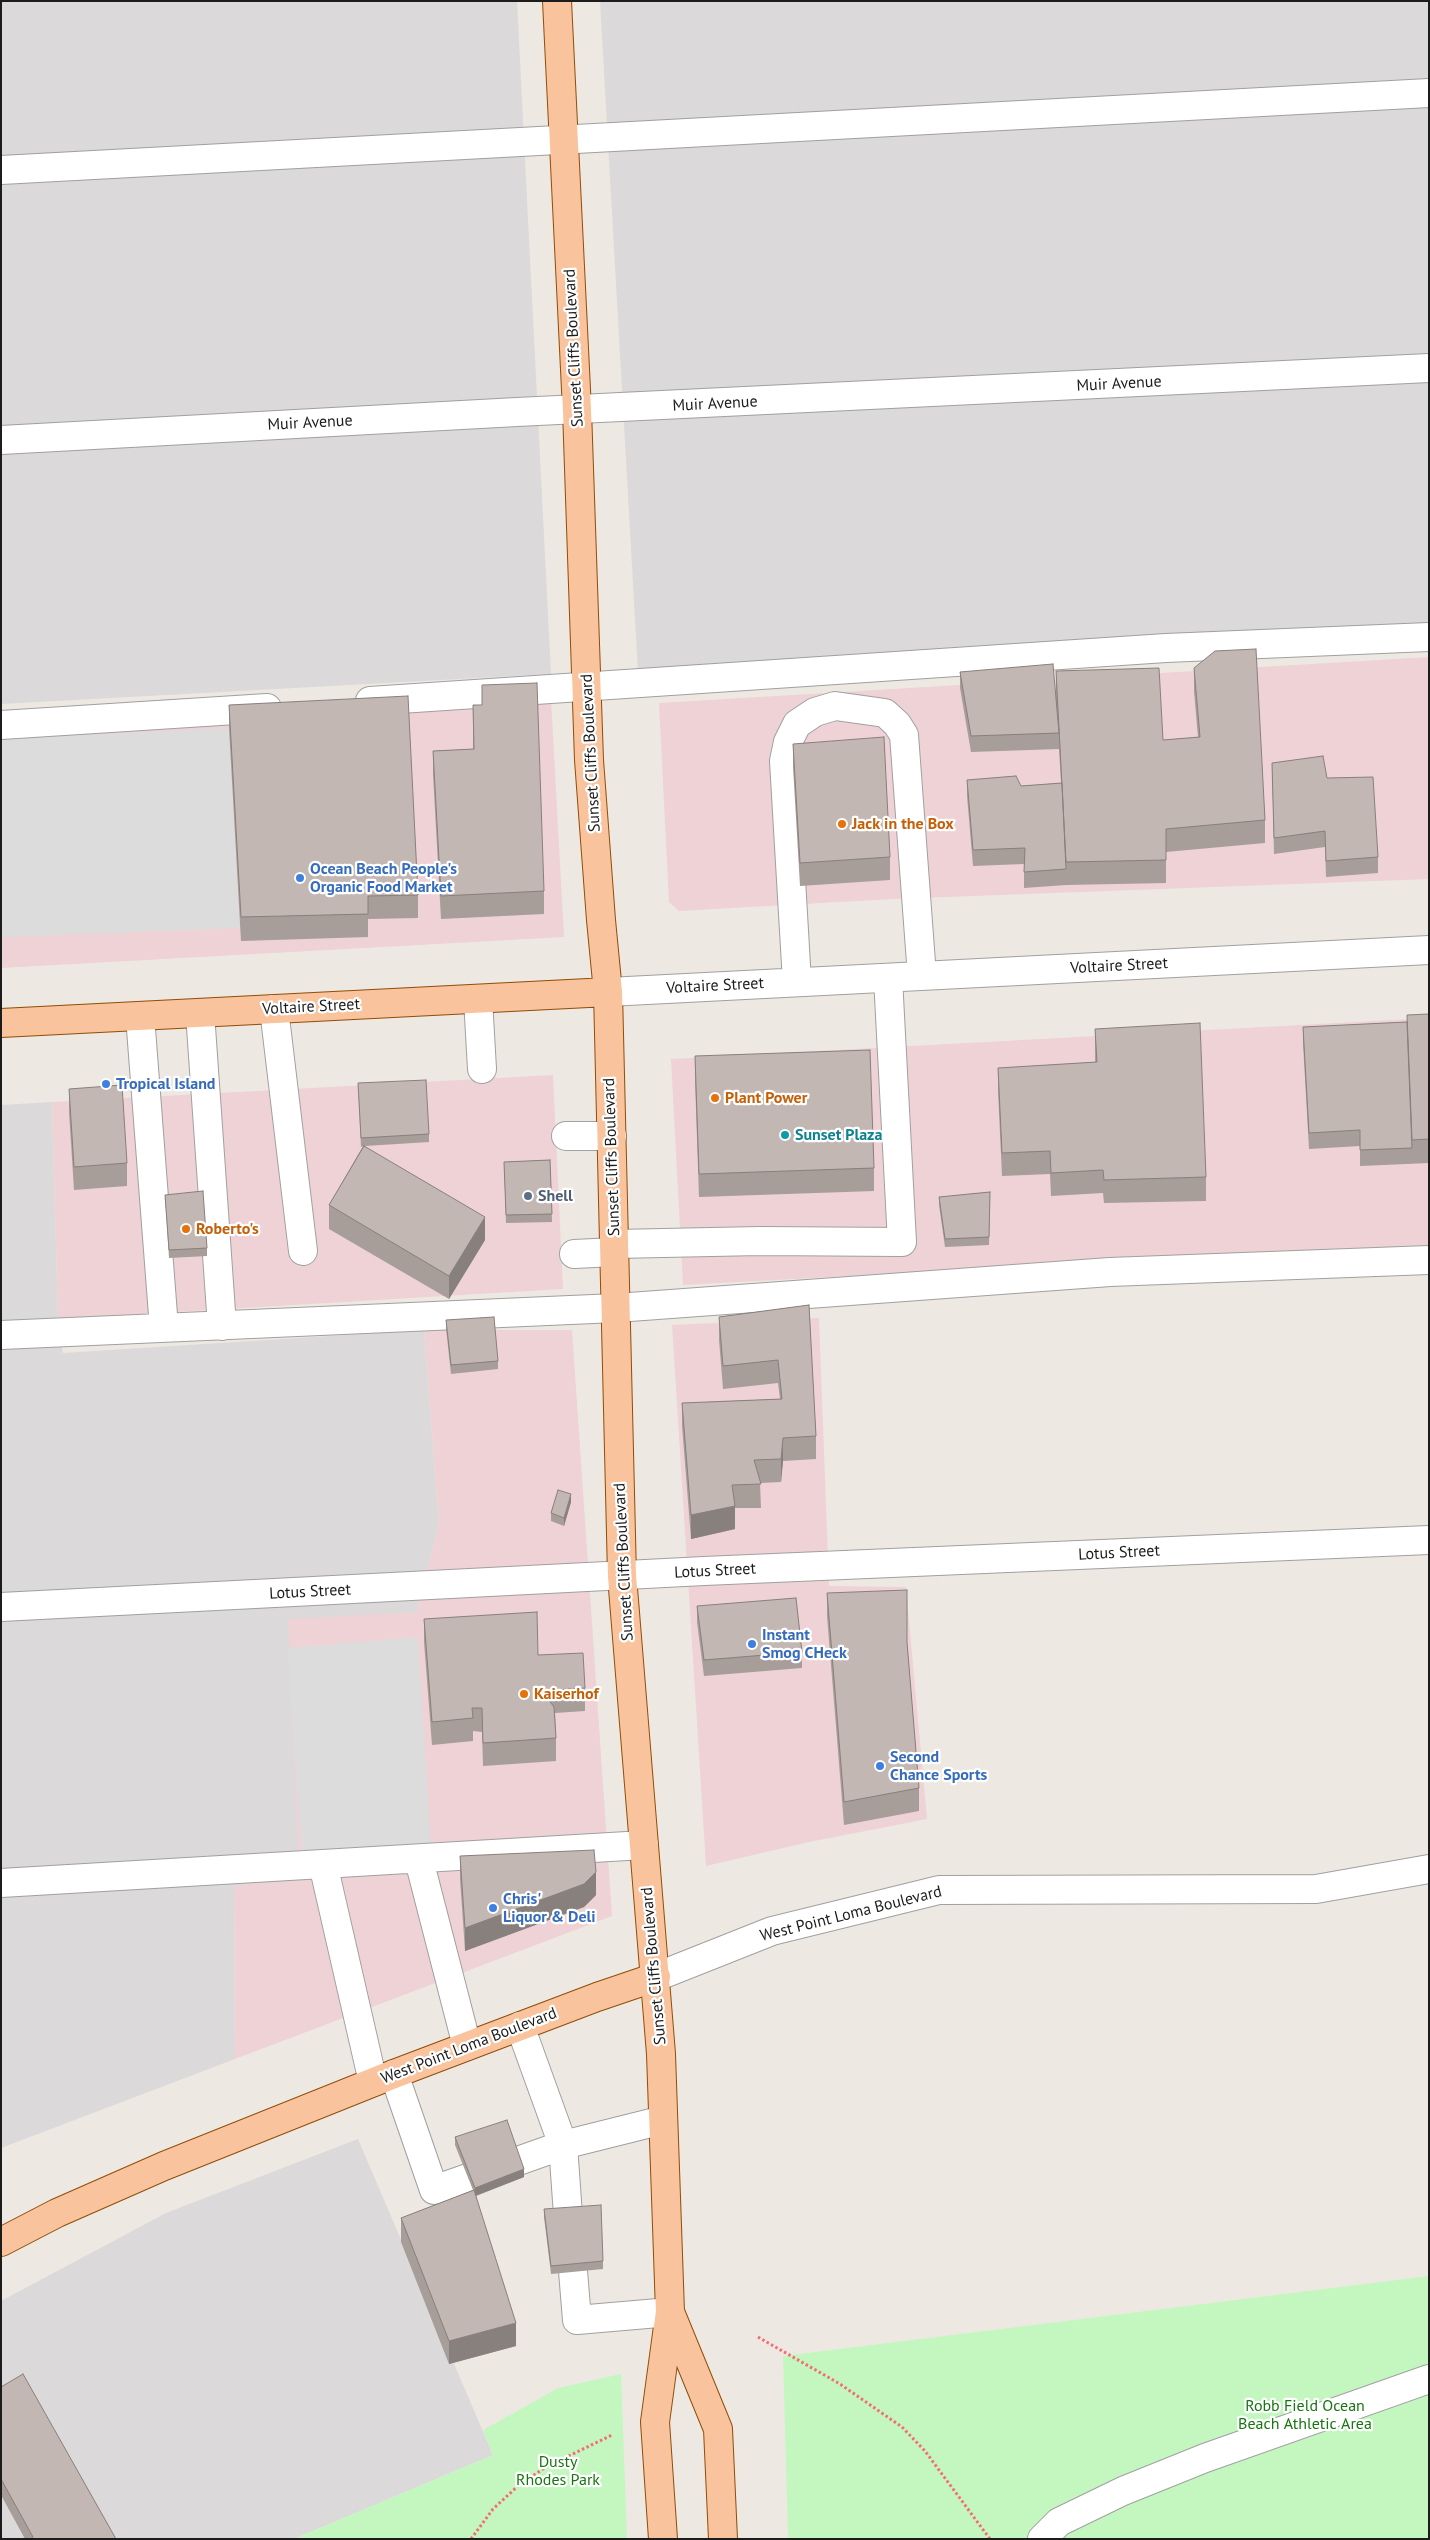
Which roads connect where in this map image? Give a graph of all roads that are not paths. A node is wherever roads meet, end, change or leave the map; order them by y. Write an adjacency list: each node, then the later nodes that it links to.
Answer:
1 (557, 1): 3 (main road, Sunset Cliffs Boulevard)
2 (1429, 93): 3 (street)
3 (564, 138): 4 (street); 6 (main road, Sunset Cliffs Boulevard)
4 (1, 170)
5 (1429, 368): 6 (street, Muir Avenue)
6 (576, 410): 7 (street, Muir Avenue); 9 (main road, Sunset Cliffs Boulevard)
7 (1, 440)
8 (1429, 637): 9 (street)
9 (588, 687): 10 (street); 17 (main road, Sunset Cliffs Boulevard)
10 (342, 703)
11 (292, 706): 12 (street)
12 (1, 726)
13 (1429, 950): 14 (street, Voltaire Street)
14 (922, 976): 15 (street, Voltaire Street); 16 (street)
15 (888, 978): 16 (street, Voltaire Street); 26 (street)
16 (797, 982): 17 (street, Voltaire Street)
17 (608, 992): 18 (main road, Voltaire Street); 25 (main road, Sunset Cliffs Boulevard)
18 (478, 999): 19 (main road, Voltaire Street); 23 (street)
19 (274, 1009): 20 (main road, Voltaire Street); 27 (street)
20 (200, 1013): 21 (main road, Voltaire Street); 31 (street)
21 (140, 1016): 22 (main road, Voltaire Street); 32 (street)
22 (1, 1024)
23 (482, 1069)
24 (566, 1136): 25 (street)
25 (612, 1136): 26 (main road, Sunset Cliffs Boulevard)
26 (615, 1248): 28 (street); 30 (main road, Sunset Cliffs Boulevard)
27 (303, 1250)
28 (574, 1254)
29 (1429, 1260): 30 (street)
30 (616, 1308): 31 (street); 35 (main road, Sunset Cliffs Boulevard)
31 (222, 1326): 32 (street)
32 (164, 1328): 33 (street)
33 (1, 1335)
34 (1429, 1540): 35 (street, Lotus Street)
35 (622, 1576): 36 (street, Lotus Street); 37 (main road, Sunset Cliffs Boulevard)
36 (1, 1607)
37 (644, 1845): 38 (street); 42 (main road, Sunset Cliffs Boulevard)
38 (419, 1860): 39 (street); 44 (street)
39 (323, 1864): 41 (street); 45 (street)
40 (1429, 1869): 42 (street, West Point Loma Boulevard)
41 (1, 1883)
42 (656, 1977): 43 (main road, West Point Loma Boulevard); 46 (main road, Sunset Cliffs Boulevard)
43 (520, 2026): 44 (main road, West Point Loma Boulevard); 47 (street)
44 (467, 2046): 45 (main road, West Point Loma Boulevard)
45 (384, 2078): 49 (street); 51 (main road, West Point Loma Boulevard)
46 (663, 2120): 47 (street); 53 (main road, Sunset Cliffs Boulevard)
47 (563, 2145): 48 (street); 50 (street)
48 (518, 2161)
49 (468, 2178)
50 (568, 2215)
51 (1, 2242)
52 (573, 2271): 53 (street)
53 (670, 2312): 55 (main road, Sunset Cliffs Boulevard); 56 (main road, Sunset Cliffs Boulevard)
54 (1429, 2379): 57 (street)
55 (663, 2539)
56 (723, 2539)
57 (1042, 2539)

